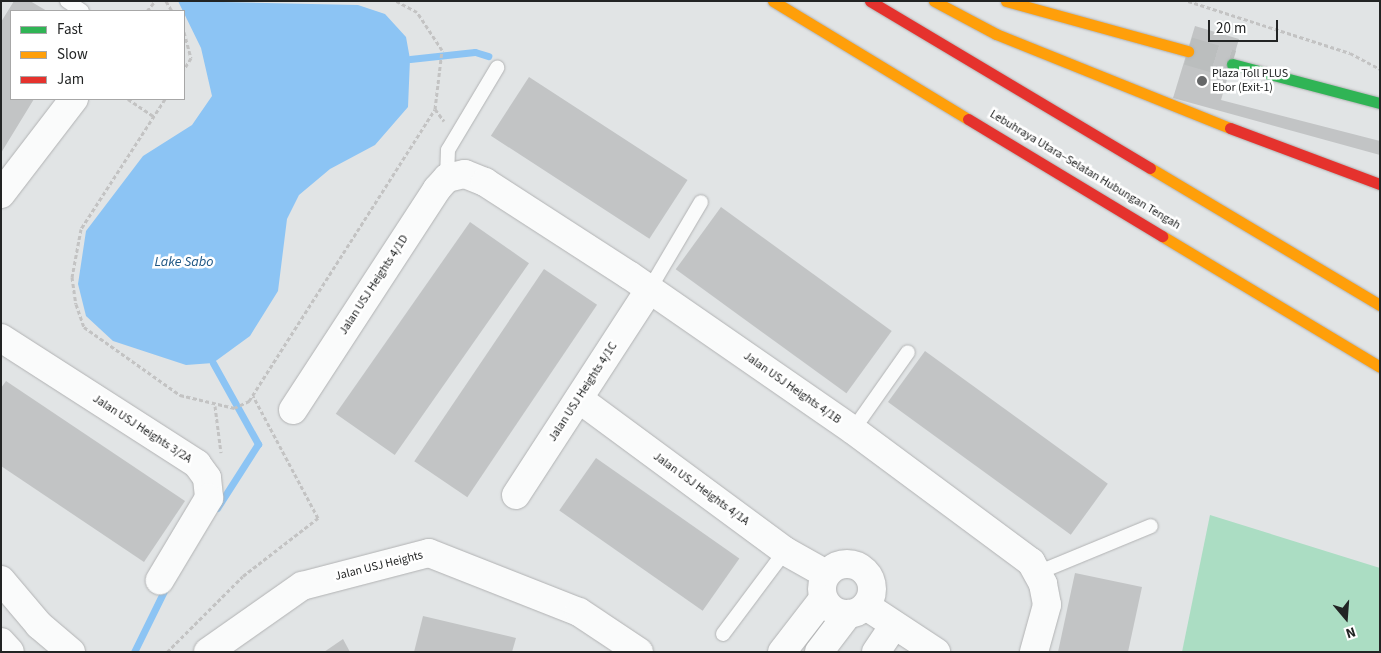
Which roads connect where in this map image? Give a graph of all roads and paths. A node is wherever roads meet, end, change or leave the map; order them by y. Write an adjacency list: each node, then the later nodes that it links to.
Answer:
1 (67, 1): 8 (lane)
2 (396, 1): 29 (path)
3 (773, 1): 28 (highway, Lebuhraya Utara–Selatan Hubungan Tengah)
4 (870, 1): 25 (highway)
5 (934, 1): 21 (highway)
6 (1006, 1): 10 (highway)
7 (1188, 1): 14 (path)
8 (80, 10)
9 (185, 36): 12 (path)
10 (1188, 51)
11 (1232, 64): 18 (highway)
12 (185, 67)
13 (497, 68): 20 (lane)
14 (1380, 69)
15 (73, 100): 22 (street)
16 (129, 100): 19 (path)
17 (164, 100): 19 (path)
18 (1380, 103)
19 (153, 116): 31 (path)
20 (456, 176): 24 (street, Jalan USJ Heights 4/1B); 32 (street, Jalan USJ Heights 4/1D)
21 (1380, 184)
22 (1, 194)
23 (701, 202): 24 (lane)
24 (649, 290): 30 (street, Jalan USJ Heights 4/1C); 33 (street, Jalan USJ Heights 4/1B)
25 (1380, 304)
26 (1, 338): 34 (street, Jalan USJ Heights 3/2A)
27 (908, 352): 33 (lane)
28 (1380, 367)
29 (252, 396): 31 (path); 48 (path)
30 (579, 399): 35 (street, Jalan USJ Heights 4/1C); 37 (street, Jalan USJ Heights 4/1A)
31 (214, 406): 34 (path)
32 (293, 410)
33 (853, 430): 38 (street, Jalan USJ Heights 4/1B)
34 (207, 478): 40 (street)
35 (516, 495)
36 (1151, 526): 38 (lane)
37 (785, 551): 41 (street, Jalan USJ Heights 4/1A); 44 (lane)
38 (1037, 573): 55 (street, Jalan USJ Heights 4/1B)
39 (1, 580): 47 (street)
40 (160, 580)
41 (825, 587): 42 (street); 42 (street); 51 (street)
42 (857, 610): 43 (street); 52 (street)
43 (894, 625): 53 (street); 54 (street)
44 (723, 634)
45 (1, 642): 46 (street)
46 (10, 652)
47 (71, 652)
48 (167, 652)
49 (208, 652): 50 (street, Jalan USJ Heights)
50 (639, 652)
51 (782, 652)
52 (819, 652)
53 (876, 652)
54 (936, 652)
55 (1034, 652)

